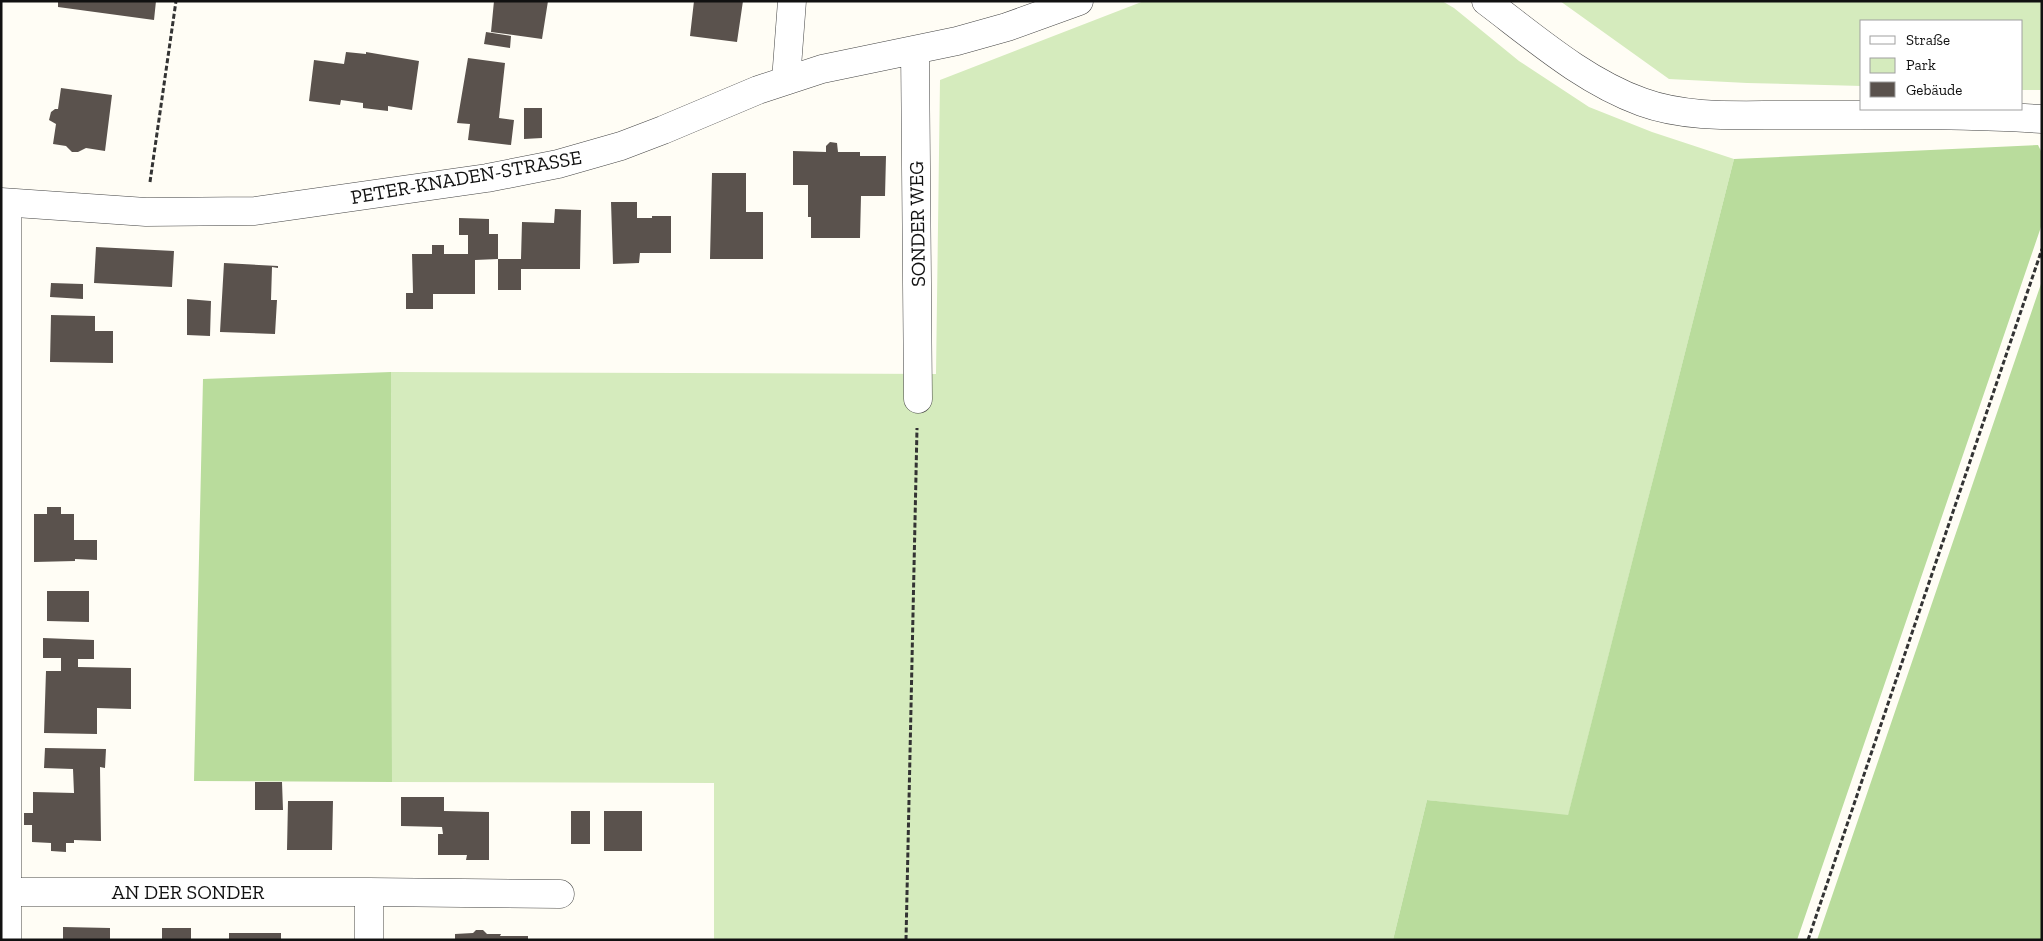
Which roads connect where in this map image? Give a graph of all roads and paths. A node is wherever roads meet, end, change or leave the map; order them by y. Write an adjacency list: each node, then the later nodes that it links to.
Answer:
1 (176, 1): 9 (path)
2 (792, 1): 6 (street)
3 (1079, 1): 5 (street, PETER-KNADEN-STRASSE)
4 (1486, 1): 7 (street)
5 (915, 50): 6 (street, PETER-KNADEN-STRASSE); 11 (street, SONDER WEG)
6 (786, 80): 9 (street, PETER-KNADEN-STRASSE)
7 (2042, 119)
8 (4, 202): 9 (street, PETER-KNADEN-STRASSE); 12 (street)
9 (146, 212)
10 (2042, 249): 18 (path)
11 (918, 399): 17 (path)
12 (7, 892): 13 (street, AN DER SONDER); 15 (street)
13 (369, 892): 14 (street, AN DER SONDER); 16 (street)
14 (560, 894)
15 (7, 940)
16 (369, 940)
17 (906, 940)
18 (1808, 940)

